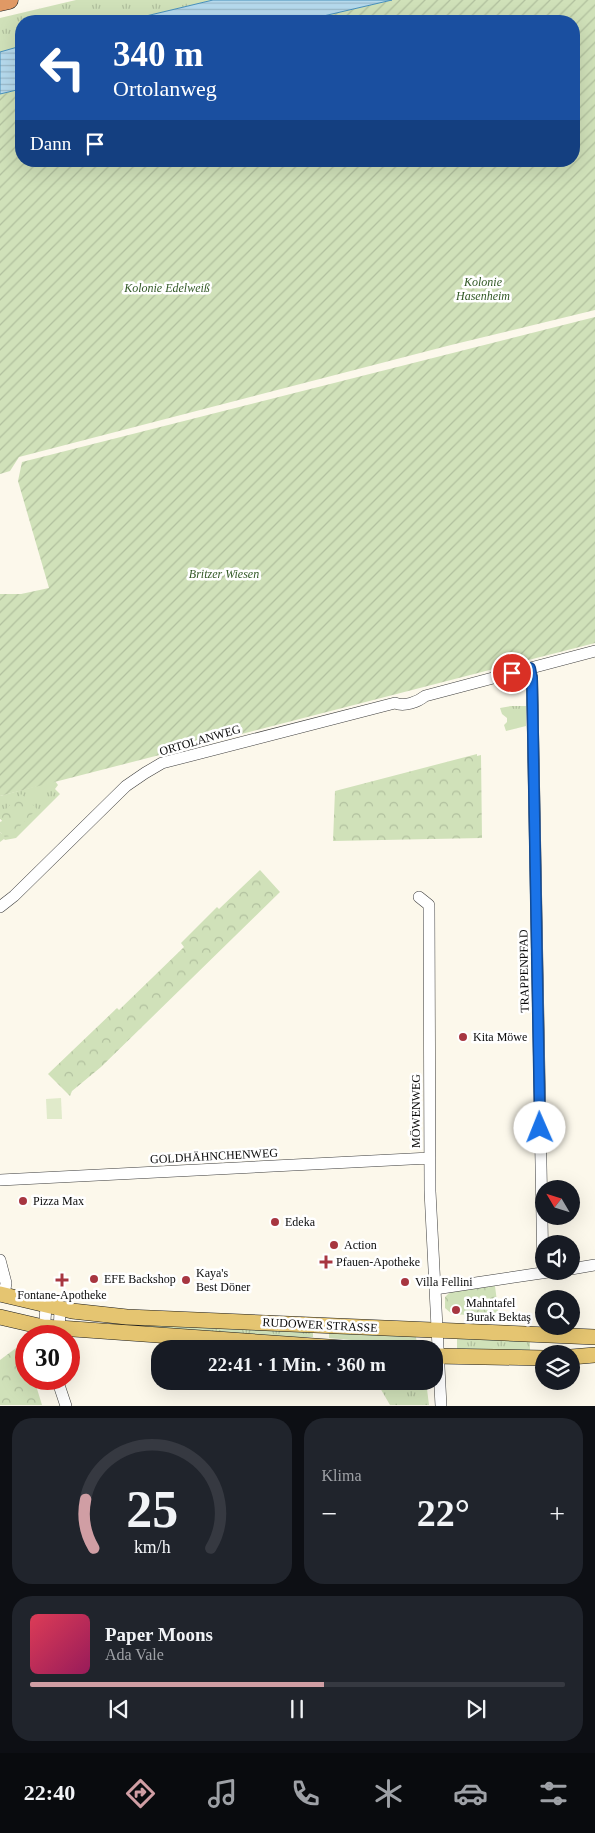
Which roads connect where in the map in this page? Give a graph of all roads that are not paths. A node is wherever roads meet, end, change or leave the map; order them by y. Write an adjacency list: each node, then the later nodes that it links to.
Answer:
1 (9, 0): 2 (highway)
2 (0, 2)
3 (595, 652): 4 (street, ORTOLANWEG)
4 (530, 668): 6 (street, ORTOLANWEG); 9 (street, TRAPPENPFAD)
5 (419, 897): 7 (street, MÖWENWEG)
6 (1, 909)
7 (430, 1158): 8 (street, GOLDHÄHNCHENWEG); 14 (street, MÖWENWEG)
8 (0, 1180)
9 (542, 1235)
10 (0, 1260): 15 (street)
11 (595, 1265): 12 (street)
12 (580, 1268)
13 (535, 1274): 14 (street)
14 (435, 1289): 20 (street, MÖWENWEG)
15 (2, 1294): 16 (main road, RUDOWER STRASSE)
16 (53, 1308): 19 (street); 20 (main road, RUDOWER STRASSE)
17 (0, 1317): 18 (main road, RUDOWER STRASSE)
18 (27, 1325)
19 (52, 1325)
20 (437, 1330): 22 (main road, RUDOWER STRASSE); 24 (street, MÖWENWEG)
21 (80, 1334): 23 (main road, RUDOWER STRASSE)
22 (595, 1337)
23 (195, 1340)
24 (437, 1340)
25 (595, 1355): 27 (main road)
26 (443, 1356): 28 (main road)
27 (580, 1356)
28 (535, 1358)
29 (62, 1390): 31 (street)
30 (440, 1390): 32 (street, MÖWENWEG)
31 (66, 1406)
32 (441, 1406)

